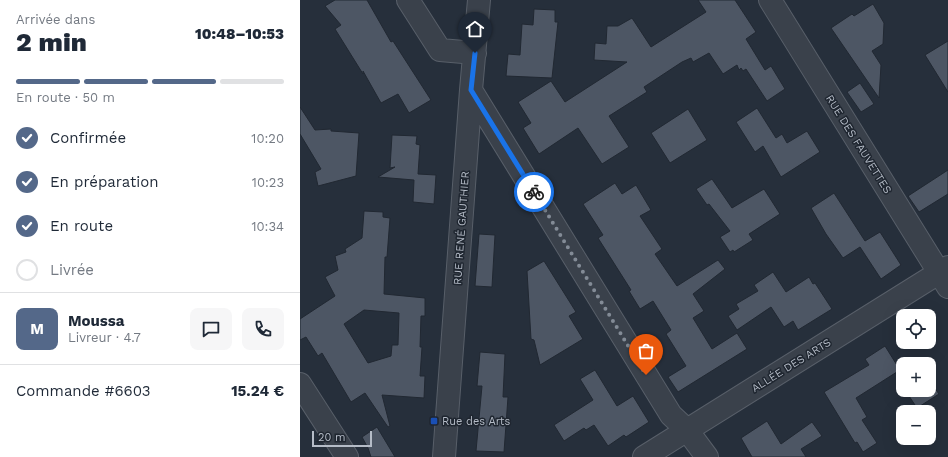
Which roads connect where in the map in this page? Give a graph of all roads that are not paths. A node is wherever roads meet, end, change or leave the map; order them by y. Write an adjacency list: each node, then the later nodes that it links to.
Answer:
1 (408, 0): 4 (street)
2 (479, 0): 4 (street, RUE RENÉ GAUTHIER)
3 (770, 0): 6 (street, RUE DES FAUVETTES)
4 (475, 53): 5 (street, RUE RENÉ GAUTHIER)
5 (471, 90): 8 (street); 10 (street, RUE RENÉ GAUTHIER)
6 (945, 276): 8 (street, ALLÉE DES ARTS)
7 (300, 384): 9 (street)
8 (687, 430): 11 (street, ALLÉE DES ARTS); 12 (street)
9 (347, 457)
10 (444, 457)
11 (644, 457)
12 (707, 457)

